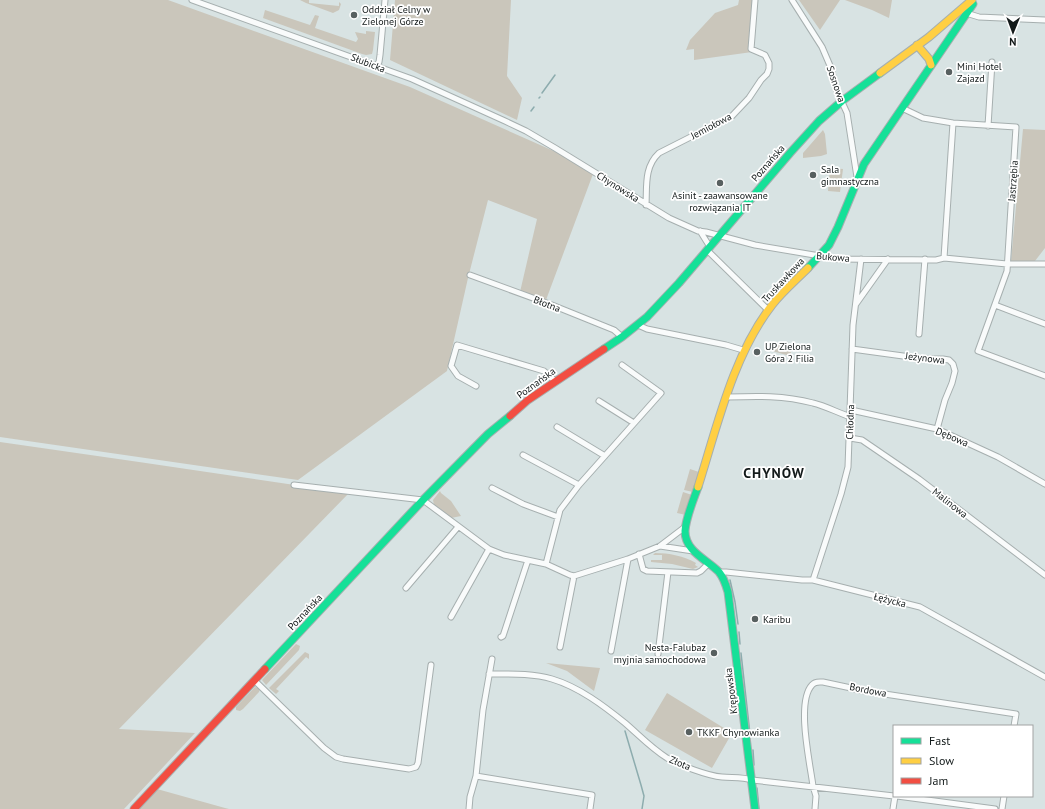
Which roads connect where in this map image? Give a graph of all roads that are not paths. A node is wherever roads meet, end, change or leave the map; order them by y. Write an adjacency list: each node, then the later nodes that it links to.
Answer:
1 (192, 0): 11 (street, Słubicka)
2 (385, 0): 11 (street)
3 (755, 0): 18 (street, Jemiołowa)
4 (792, 0): 12 (street, Sosnowa)
5 (974, 1): 6 (street, Truskawkowa); 8 (street, Poznańska)
6 (966, 13): 7 (street); 10 (street, Truskawkowa)
7 (1045, 20)
8 (917, 45): 10 (street); 12 (street, Poznańska)
9 (992, 62): 15 (street)
10 (931, 65): 13 (street, Truskawkowa)
11 (376, 66): 16 (street, Słubicka)
12 (842, 101): 17 (street, Sosnowa); 20 (street, Poznańska)
13 (902, 108): 14 (street, Jastrzębia); 17 (street, Truskawkowa)
14 (953, 123): 15 (street, Jastrzębia); 24 (street)
15 (988, 126): 27 (street, Jastrzębia)
16 (538, 138): 18 (street, Chynowska)
17 (857, 177): 22 (street, Truskawkowa)
18 (646, 205): 19 (street, Chynowska)
19 (700, 231): 20 (street, Chynowska); 21 (street)
20 (719, 236): 21 (street, Poznańska); 22 (street, Bukowa)
21 (708, 248): 32 (street); 34 (street, Poznańska)
22 (820, 256): 23 (street, Bukowa); 32 (street, Truskawkowa)
23 (861, 258): 25 (street, Bukowa); 30 (street, Chłodna)
24 (944, 258): 26 (street, Bukowa); 27 (street, Bukowa)
25 (888, 259): 26 (street, Bukowa); 30 (street)
26 (925, 259): 35 (street)
27 (1007, 264): 28 (street, Bukowa); 31 (street)
28 (1045, 264)
29 (470, 275): 36 (street, Błotna)
30 (855, 305): 37 (street, Chłodna)
31 (995, 305): 33 (street); 40 (street)
32 (768, 310): 38 (street, Truskawkowa)
33 (1045, 324)
34 (638, 325): 36 (street, Poznańska); 38 (street)
35 (918, 334)
36 (622, 337): 41 (street, Poznańska)
37 (852, 349): 45 (street, Chłodna); 49 (street, Jeżynowa)
38 (743, 350): 43 (street, Truskawkowa)
39 (622, 364): 47 (street)
40 (1045, 376)
41 (555, 381): 42 (street); 57 (street, Poznańska)
42 (476, 386)
43 (727, 397): 46 (street); 60 (street, Truskawkowa)
44 (599, 401): 47 (street)
45 (851, 410): 46 (street, Chłodna); 49 (street, Dębowa)
46 (850, 417): 50 (street, Chłodna)
47 (634, 423): 52 (street)
48 (557, 426): 52 (street)
49 (937, 429): 53 (street, Dębowa)
50 (850, 438): 71 (street, Malinowa); 73 (street, Chłodna)
51 (523, 455): 55 (street)
52 (605, 456): 55 (street)
53 (1045, 484)
54 (294, 485): 57 (street)
55 (579, 485): 58 (street)
56 (492, 488): 58 (street)
57 (423, 500): 59 (street); 84 (street, Poznańska)
58 (558, 517): 68 (street)
59 (458, 527): 62 (street); 74 (street)
60 (685, 527): 61 (street); 63 (street)
61 (660, 546): 63 (street); 64 (street)
62 (489, 548): 66 (street); 75 (street)
63 (693, 551): 67 (street)
64 (639, 554): 65 (street); 69 (street)
65 (628, 559): 72 (street); 78 (street)
66 (528, 560): 68 (street); 76 (street)
67 (709, 563): 69 (street); 70 (street)
68 (546, 564): 72 (street)
69 (668, 572): 79 (street)
70 (720, 572): 73 (street, Łężycka); 87 (street, Krępowska)
71 (1045, 575)
72 (574, 576): 77 (street)
73 (813, 580): 83 (street, Łężycka)
74 (406, 588)
75 (452, 617)
76 (501, 637)
77 (560, 647)
78 (611, 651)
79 (658, 654)
80 (492, 659): 82 (street)
81 (431, 666): 84 (street)
82 (489, 674): 86 (street); 87 (street, Złota)
83 (1045, 677)
84 (254, 680): 93 (street, Poznańska)
85 (1014, 725): 88 (street, Bordowa)
86 (476, 776): 94 (street); 95 (street)
87 (752, 780): 88 (street, Złota); 96 (street, Krępowska)
88 (813, 786): 89 (street, Złota); 97 (street)
89 (893, 796)
90 (895, 797): 98 (street)
91 (903, 797): 99 (street, Złota)
92 (1004, 797): 100 (street)
93 (134, 809)
94 (469, 809)
95 (590, 809)
96 (755, 809)
97 (815, 809)
98 (893, 809)
99 (995, 809)
100 (1002, 809)

